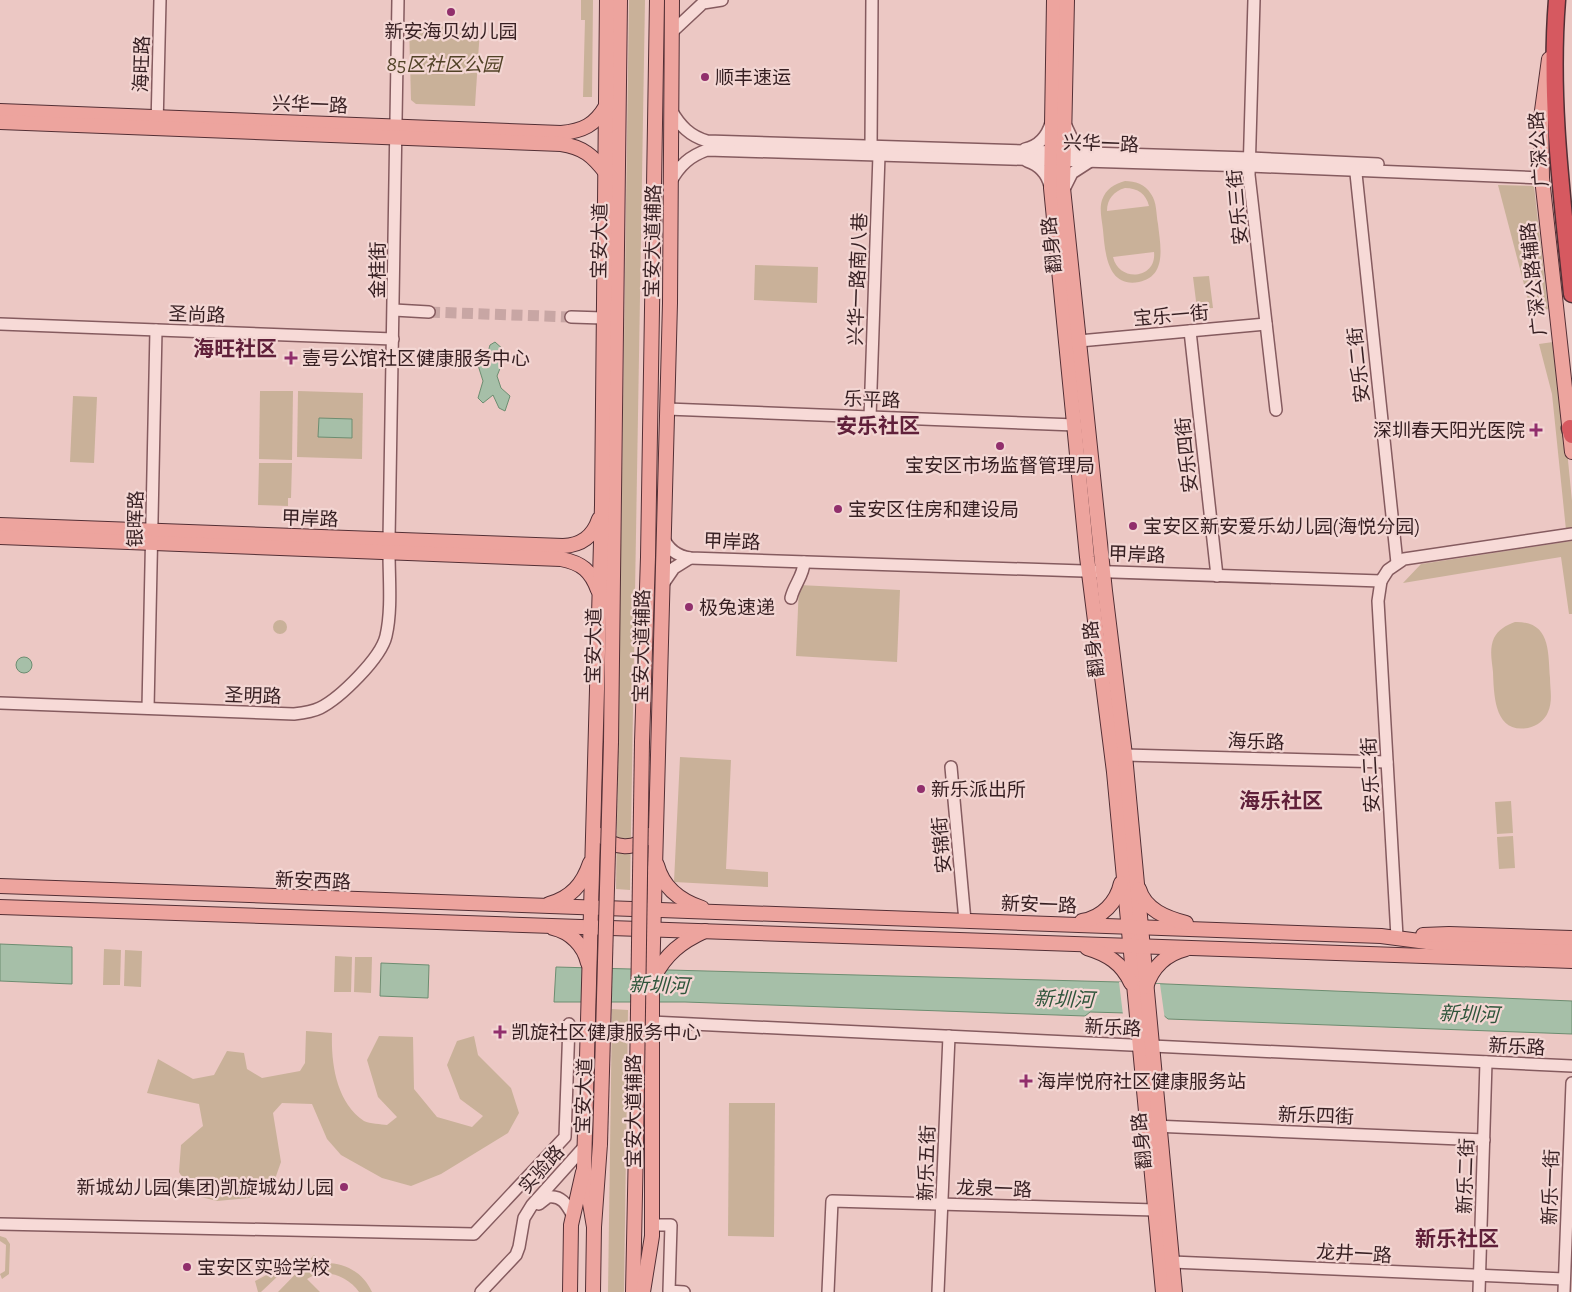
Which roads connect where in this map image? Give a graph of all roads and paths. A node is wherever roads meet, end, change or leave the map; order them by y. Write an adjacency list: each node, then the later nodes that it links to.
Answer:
1 (160, 0): 20 (street, 海旺路)
2 (398, 0): 21 (street, 金桂街)
3 (607, 0): 14 (main road)
4 (620, 0): 30 (main road, 宝安大道)
5 (657, 0): 33 (main road)
6 (672, 0): 13 (main road, 宝安大道辅路)
7 (722, 0): 13 (street)
8 (872, 0): 22 (street)
9 (1054, 0): 18 (main road, 翻身路)
10 (1067, 0): 18 (main road, 翻身路)
11 (1254, 0): 28 (street, 安乐三街)
12 (1557, 6): 31 (main road, 广深公路辅路); 35 (highway, 广深公路)
13 (672, 32): 15 (main road, 宝安大道辅路)
14 (607, 105): 21 (main road, 兴华一路); 30 (main road)
15 (671, 110): 22 (street, 兴华一路); 32 (main road, 宝安大道辅路)
16 (0, 111): 17 (main road, 兴华一路)
17 (48, 118): 19 (main road, 兴华一路); 20 (main road, 兴华一路)
18 (1058, 118): 23 (street); 25 (street); 26 (main road, 翻身路)
19 (0, 122)
20 (157, 123): 21 (main road, 兴华一路)
21 (395, 132): 30 (main road, 兴华一路); 36 (street, 金桂街)
22 (871, 146): 24 (street); 25 (street, 兴华一路)
23 (1100, 153): 26 (street, 兴华一路); 28 (street, 兴华一路)
24 (879, 155): 25 (street, 兴华一路); 32 (street, 兴华一路); 51 (street, 兴华一路南八巷)
25 (1016, 155): 26 (street, 兴华一路); 34 (street)
26 (1057, 156): 27 (street, 兴华一路); 34 (main road, 翻身路)
27 (1091, 162): 28 (street, 兴华一路); 34 (street)
28 (1250, 162): 29 (street, 兴华一路); 42 (street, 安乐三街)
29 (1355, 168): 31 (street, 兴华一路); 67 (street, 安乐二街)
30 (612, 172): 39 (main road); 55 (main road, 宝安大道)
31 (1542, 175): 53 (main road, 广深公路辅路)
32 (671, 181): 40 (main road, 宝安大道辅路)
33 (655, 182): 40 (main road); 56 (main road)
34 (1058, 198): 46 (main road, 翻身路); 52 (main road, 翻身路)
35 (1572, 294)
36 (394, 310): 37 (street); 45 (street, 金桂街)
37 (429, 312)
38 (571, 317): 39 (street)
39 (603, 318): 48 (main road)
40 (669, 322): 47 (main road, 宝安大道辅路)
41 (0, 324): 43 (street, 圣尚路)
42 (1266, 324): 44 (street, 宝乐一街); 50 (street, 安乐三街)
43 (156, 330): 45 (street, 圣尚路); 62 (street, 银晖路)
44 (1190, 331): 46 (street, 宝乐一街); 69 (street, 安乐四街)
45 (394, 338): 63 (street, 金桂街)
46 (1080, 342): 68 (main road, 翻身路)
47 (668, 381): 49 (main road, 宝安大道辅路); 56 (main road)
48 (603, 397): 55 (main road); 57 (main road)
49 (667, 409): 51 (street, 乐平路); 60 (main road, 宝安大道辅路)
50 (1276, 410)
51 (870, 417): 52 (street, 乐平路)
52 (1076, 425): 68 (main road, 翻身路)
53 (1571, 431): 54 (main road, 广深公路辅路)
54 (1572, 452)
55 (614, 505): 132 (main road, 宝安大道, bridge)
56 (649, 505): 140 (main road, bridge)
57 (601, 514): 64 (main road, 甲岸路); 72 (main road)
58 (0, 525): 62 (main road, 甲岸路)
59 (1572, 534): 67 (street)
60 (663, 535): 65 (street); 71 (main road, 宝安大道辅路)
61 (0, 537): 62 (main road, 甲岸路)
62 (152, 537): 63 (main road, 甲岸路); 75 (street, 银晖路)
63 (389, 546): 64 (main road, 甲岸路); 75 (street, 圣明路)
64 (445, 548): 72 (main road, 甲岸路)
65 (690, 558): 66 (street, 甲岸路); 71 (street)
66 (804, 562): 68 (street, 甲岸路); 73 (street)
67 (1397, 563): 70 (street)
68 (1096, 572): 69 (street, 甲岸路); 76 (main road, 翻身路); 83 (main road, 翻身路)
69 (1217, 576): 70 (street, 甲岸路)
70 (1382, 581): 77 (street, 安乐二街)
71 (662, 586): 79 (main road, 宝安大道辅路)
72 (599, 592): 80 (main road)
73 (791, 598)
74 (0, 703): 75 (street, 圣明路)
75 (148, 708)
76 (1125, 755): 77 (street, 海乐路); 83 (main road, 翻身路)
77 (1387, 762): 102 (street, 安乐二街)
78 (951, 766): 93 (street, 安锦街)
79 (655, 824): 80 (main road); 81 (main road, 宝安大道辅路)
80 (594, 826): 82 (main road)
81 (655, 847): 91 (main road, 宝安大道辅路); 92 (main road)
82 (594, 850): 86 (main road); 88 (main road)
83 (1129, 877): 95 (main road); 97 (main road, 翻身路); 100 (main road)
84 (0, 886): 85 (main road, 新安西路)
85 (94, 890): 86 (main road, 新安西路); 90 (main road)
86 (533, 906): 88 (main road, 新安西路)
87 (0, 907): 90 (main road, 新安西路)
88 (592, 908): 89 (main road, 新安西路); 96 (main road)
89 (626, 909): 91 (main road, 新安一路)
90 (94, 910): 94 (main road, 新安西路)
91 (654, 910): 92 (main road, 新安一路); 99 (main road, 宝安大道辅路)
92 (712, 912): 93 (main road, 新安一路)
93 (965, 921): 95 (main road, 新安一路)
94 (535, 924): 96 (main road, 新安西路); 112 (main road)
95 (1068, 924): 97 (main road, 新安一路)
96 (591, 926): 98 (main road, 新安西路); 112 (main road)
97 (1134, 926): 100 (main road, 新安一路); 105 (main road, 翻身路)
98 (625, 927): 99 (main road, 新安一路)
99 (653, 928): 101 (main road, 新安一路); 111 (main road, 宝安大道辅路)
100 (1206, 929): 102 (main road, 新安一路)
101 (708, 930): 104 (main road, 新安一路); 111 (main road)
102 (1397, 937): 103 (main road); 108 (main road, 新安一路)
103 (1572, 938)
104 (1067, 942): 105 (main road, 新安一路); 114 (main road)
105 (1135, 945): 106 (main road, 新安一路); 114 (main road, 翻身路)
106 (1194, 947): 109 (main road, 新安一路); 114 (main road)
107 (1572, 950): 108 (main road)
108 (1450, 951): 109 (main road, 新安一路); 110 (main road)
109 (1399, 954): 113 (main road)
110 (1572, 961)
111 (657, 962): 116 (main road, 宝安大道辅路)
112 (590, 965): 125 (main road)
113 (1572, 968)
114 (1138, 971): 115 (main road, 翻身路); 115 (main road)
115 (1139, 989): 119 (main road, 翻身路)
116 (652, 1022): 118 (street, 新乐路); 131 (main road, 宝安大道辅路)
117 (569, 1024): 130 (street)
118 (949, 1036): 119 (street, 新乐路); 127 (street, 新乐五街)
119 (1144, 1041): 120 (street, 新乐路); 123 (main road, 翻身路)
120 (1486, 1062): 121 (street, 新乐路); 124 (street, 新乐二街)
121 (1572, 1066)
122 (1572, 1083): 135 (street, 新乐一街)
123 (1152, 1126): 124 (street, 新乐四街); 128 (main road, 翻身路); 133 (main road, 翻身路)
124 (1484, 1140): 134 (street, 新乐二街)
125 (585, 1146): 126 (main road); 136 (street, 实验路)
126 (584, 1168): 129 (main road); 132 (main road)
127 (942, 1204): 128 (street, 龙泉一路); 143 (street, 龙泉一路); 144 (street, 新乐五街)
128 (1155, 1210): 145 (main road, 翻身路)
129 (573, 1216): 137 (street, 实验路); 138 (main road)
130 (0, 1224)
131 (652, 1225): 141 (main road, 宝安大道辅路); 142 (street)
132 (594, 1227): 139 (main road, 宝安大道)
133 (1172, 1262): 134 (street, 龙井一路); 146 (main road, 翻身路)
134 (1480, 1276): 135 (street, 龙井一路); 147 (street, 新乐二街)
135 (1564, 1280): 148 (street, 新乐一街)
136 (481, 1292)
137 (490, 1292)
138 (570, 1292)
139 (593, 1292)
140 (633, 1292)
141 (643, 1292)
142 (684, 1292)
143 (828, 1292)
144 (938, 1292)
145 (1162, 1292)
146 (1175, 1292)
147 (1479, 1292)
148 (1564, 1292)

